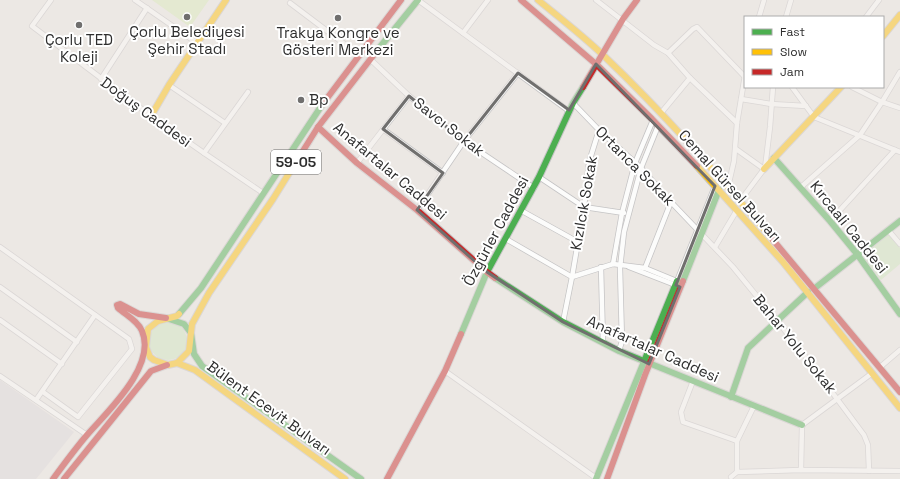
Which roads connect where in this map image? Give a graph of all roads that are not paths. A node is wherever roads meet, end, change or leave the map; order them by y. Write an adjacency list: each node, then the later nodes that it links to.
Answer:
1 (51, 0): 33 (street, Doğuş Caddesi)
2 (135, 0): 15 (street)
3 (226, 0): 23 (street)
4 (401, 0): 26 (street)
5 (418, 0): 21 (street); 27 (street, 59-05)
6 (488, 0): 21 (street)
7 (521, 0): 28 (street, Cemal Gürsel Bulvarı)
8 (538, 0): 25 (street, Cemal Gürsel Bulvarı)
9 (596, 0): 20 (street)
10 (637, 0): 20 (street, Özgürler Caddesi)
11 (764, 0): 17 (street)
12 (791, 0): 18 (street)
13 (879, 0): 19 (street)
14 (290, 3): 26 (street)
15 (147, 8): 23 (street); 33 (street)
16 (900, 15): 22 (street)
17 (759, 16)
18 (786, 16)
19 (867, 16)
20 (622, 20): 24 (street); 25 (street, Özgürler Caddesi)
21 (463, 33): 30 (street)
22 (884, 35)
23 (197, 43): 35 (street)
24 (668, 53): 31 (street); 32 (street)
25 (602, 54): 28 (street, Özgürler Caddesi); 50 (street, Cemal Gürsel Bulvarı)
26 (359, 55): 49 (street)
27 (370, 59): 41 (street, Savcı Sokak); 57 (street, 59-05)
28 (596, 64): 44 (street, Özgürler Caddesi); 53 (street, Cemal Gürsel Bulvarı)
29 (900, 72): 43 (street)
30 (518, 73): 48 (street); 61 (street)
31 (744, 75)
32 (690, 78): 50 (street); 54 (street)
33 (101, 79): 51 (street, Doğuş Caddesi)
34 (744, 82): 42 (street)
35 (169, 85): 51 (street); 55 (street)
36 (773, 88): 45 (street)
37 (793, 88): 46 (street)
38 (840, 88): 52 (street)
39 (854, 88): 43 (street)
40 (248, 92): 55 (street)
41 (409, 96): 58 (street); 61 (street, Savcı Sokak)
42 (741, 99): 45 (street); 54 (street)
43 (882, 102): 47 (street); 60 (street)
44 (573, 103): 48 (street, Özgürler Caddesi); 59 (street, Ortanca Sokak)
45 (771, 104): 46 (street); 69 (street)
46 (806, 106): 52 (street)
47 (900, 108)
48 (569, 111): 71 (street, Özgürler Caddesi)
49 (316, 113): 57 (street); 76 (street)
50 (661, 114): 72 (street, Cemal Gürsel Bulvarı)
51 (151, 116): 64 (street, Doğuş Caddesi)
52 (814, 117): 60 (street); 65 (street)
53 (653, 120): 56 (street, Cemal Gürsel Bulvarı); 67 (street)
54 (737, 123): 62 (street)
55 (226, 124): 64 (street)
56 (658, 126): 68 (street); 75 (street, Cemal Gürsel Bulvarı)
57 (318, 127): 66 (street, Anafartalar Caddesi); 111 (street, 59-05)
58 (383, 129): 66 (street); 70 (street)
59 (599, 130): 67 (street, Ortanca Sokak); 79 (street, Kızılcık Sokak)
60 (860, 135): 63 (street); 73 (street)
61 (464, 141): 70 (street); 74 (street, Savcı Sokak)
62 (736, 149): 69 (street); 72 (street)
63 (898, 151): 85 (street)
64 (204, 154): 76 (street, Doğuş Caddesi)
65 (774, 158): 69 (street); 73 (street, Kırcaali Caddesi)
66 (357, 163): 80 (street, Anafartalar Caddesi)
67 (635, 163): 68 (street, Ortanca Sokak); 83 (street)
68 (641, 168): 78 (street, Ortanca Sokak); 84 (street)
69 (764, 169): 77 (street)
70 (443, 173): 80 (street)
71 (539, 177): 74 (street, Özgürler Caddesi); 79 (street)
72 (728, 187): 77 (street, Cemal Gürsel Bulvarı)
73 (801, 187): 85 (street, Kırcaali Caddesi)
74 (534, 188): 82 (street, Özgürler Caddesi)
75 (717, 188): 81 (street, Cemal Gürsel Bulvarı); 88 (street)
76 (264, 193): 107 (street)
77 (740, 201): 103 (street, Cemal Gürsel Bulvarı)
78 (671, 202): 88 (street, Ortanca Sokak); 98 (street)
79 (584, 207): 83 (street); 90 (street, Kızılcık Sokak)
80 (417, 210): 99 (street, Anafartalar Caddesi)
81 (737, 210): 93 (street); 104 (street, Cemal Gürsel Bulvarı)
82 (522, 211): 89 (street, Özgürler Caddesi); 90 (street)
83 (622, 213): 84 (street); 95 (street)
84 (628, 214): 96 (street)
85 (830, 221): 94 (street, Kırcaali Caddesi)
86 (900, 221): 87 (street)
87 (888, 230): 91 (street); 94 (street)
88 (700, 232): 93 (street, Bahar Yolu Sokak); 101 (street)
89 (506, 239): 99 (street, Özgürler Caddesi); 100 (street)
90 (578, 242): 100 (street, Kızılcık Sokak)
91 (900, 244)
92 (0, 247): 106 (street)
93 (715, 247): 109 (street, Bahar Yolu Sokak)
94 (858, 256): 103 (street); 105 (street, Kırcaali Caddesi)
95 (613, 264): 96 (street); 97 (street)
96 (620, 264): 98 (street); 101 (street); 116 (street)
97 (601, 267): 100 (street); 113 (street)
98 (645, 268): 101 (street)
99 (487, 272): 110 (street, Anafartalar Caddesi); 122 (street, Özgürler Caddesi)
100 (572, 277): 110 (street, Kızılcık Sokak)
101 (679, 284): 118 (street)
102 (0, 287): 112 (street)
103 (815, 288): 121 (street, Cemal Gürsel Bulvarı)
104 (808, 292): 109 (street); 123 (street, Cemal Gürsel Bulvarı)
105 (900, 314)
106 (95, 315): 112 (street); 126 (street)
107 (170, 318): 111 (street); 114 (street); 114 (street)
108 (0, 320): 119 (street)
109 (777, 320): 128 (street); 129 (street, Bahar Yolu Sokak)
110 (563, 322): 113 (street, Anafartalar Caddesi)
111 (191, 333): 117 (street, 59-05); 144 (street)
112 (77, 342): 119 (street)
113 (603, 343): 116 (street, Anafartalar Caddesi)
114 (146, 347): 120 (street); 134 (street)
115 (900, 350): 121 (street)
116 (619, 351): 118 (street, Anafartalar Caddesi)
117 (177, 363): 120 (street); 143 (street, Bülent Ecevit Bulvarı)
118 (647, 363): 125 (street, Anafartalar Caddesi); 146 (street); 147 (street)
119 (62, 364): 126 (street)
120 (168, 365): 142 (street)
121 (879, 368): 127 (street, Cemal Gürsel Bulvarı)
122 (445, 371): 145 (street, Özgürler Caddesi); 146 (street)
123 (871, 374): 129 (street); 132 (street, Cemal Gürsel Bulvarı)
124 (0, 376): 130 (street)
125 (693, 381): 128 (street, Anafartalar Caddesi); 135 (street)
126 (42, 392): 130 (street)
127 (900, 392)
128 (731, 397): 131 (street, Anafartalar Caddesi)
129 (839, 399): 133 (street); 137 (street, Bahar Yolu Sokak)
130 (36, 400): 134 (street)
131 (754, 406): 133 (street, Anafartalar Caddesi); 135 (street)
132 (900, 408)
133 (802, 425): 136 (street)
134 (87, 435): 141 (street)
135 (737, 441): 139 (street)
136 (801, 470): 137 (street); 139 (street)
137 (870, 471): 138 (street)
138 (900, 471)
139 (737, 472): 140 (street)
140 (731, 477)
141 (53, 479)
142 (64, 479)
143 (345, 479)
144 (362, 479)
145 (387, 479)
146 (596, 479)
147 (607, 479)

